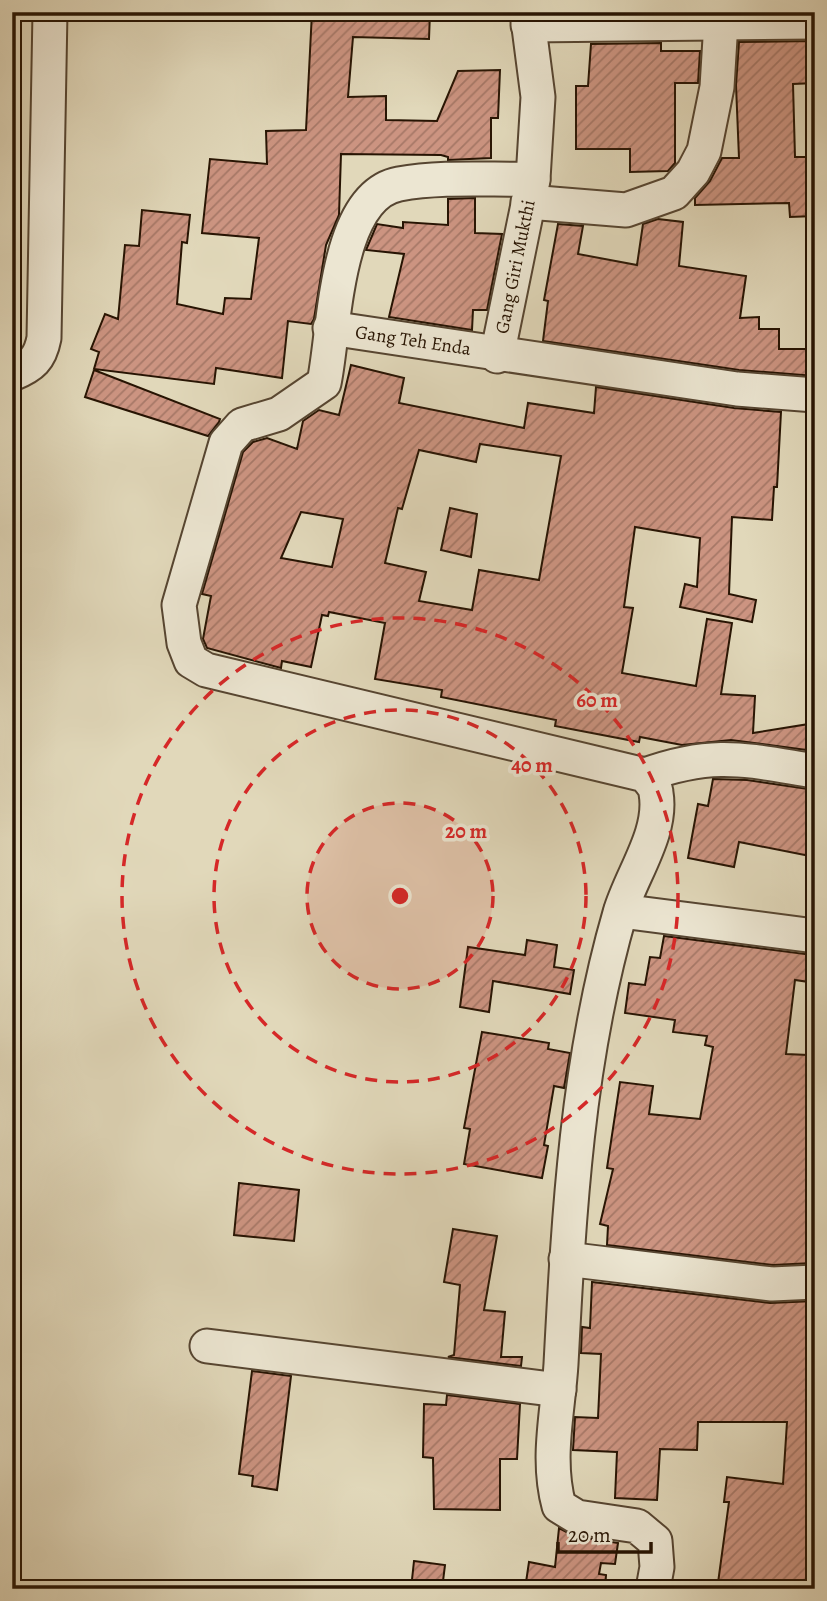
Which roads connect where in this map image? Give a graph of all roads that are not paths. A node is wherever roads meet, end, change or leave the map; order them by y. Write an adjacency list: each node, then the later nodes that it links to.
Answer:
1 (50, 12): 8 (street)
2 (528, 19): 3 (street); 5 (street, Gang Giri Mukthi)
3 (722, 22): 4 (street); 5 (street)
4 (815, 22)
5 (530, 190): 6 (street); 7 (street, Gang Giri Mukthi)
6 (330, 328): 7 (street, Gang Teh Enda); 11 (street)
7 (497, 356): 9 (street, Gang Teh Enda)
8 (12, 374)
9 (815, 395)
10 (815, 771): 11 (street)
11 (645, 775): 12 (street)
12 (621, 911): 13 (street); 14 (street)
13 (815, 936)
14 (566, 1259): 15 (street); 17 (street)
15 (815, 1282)
16 (207, 1346): 17 (street)
17 (559, 1390): 18 (street)
18 (653, 1589)

